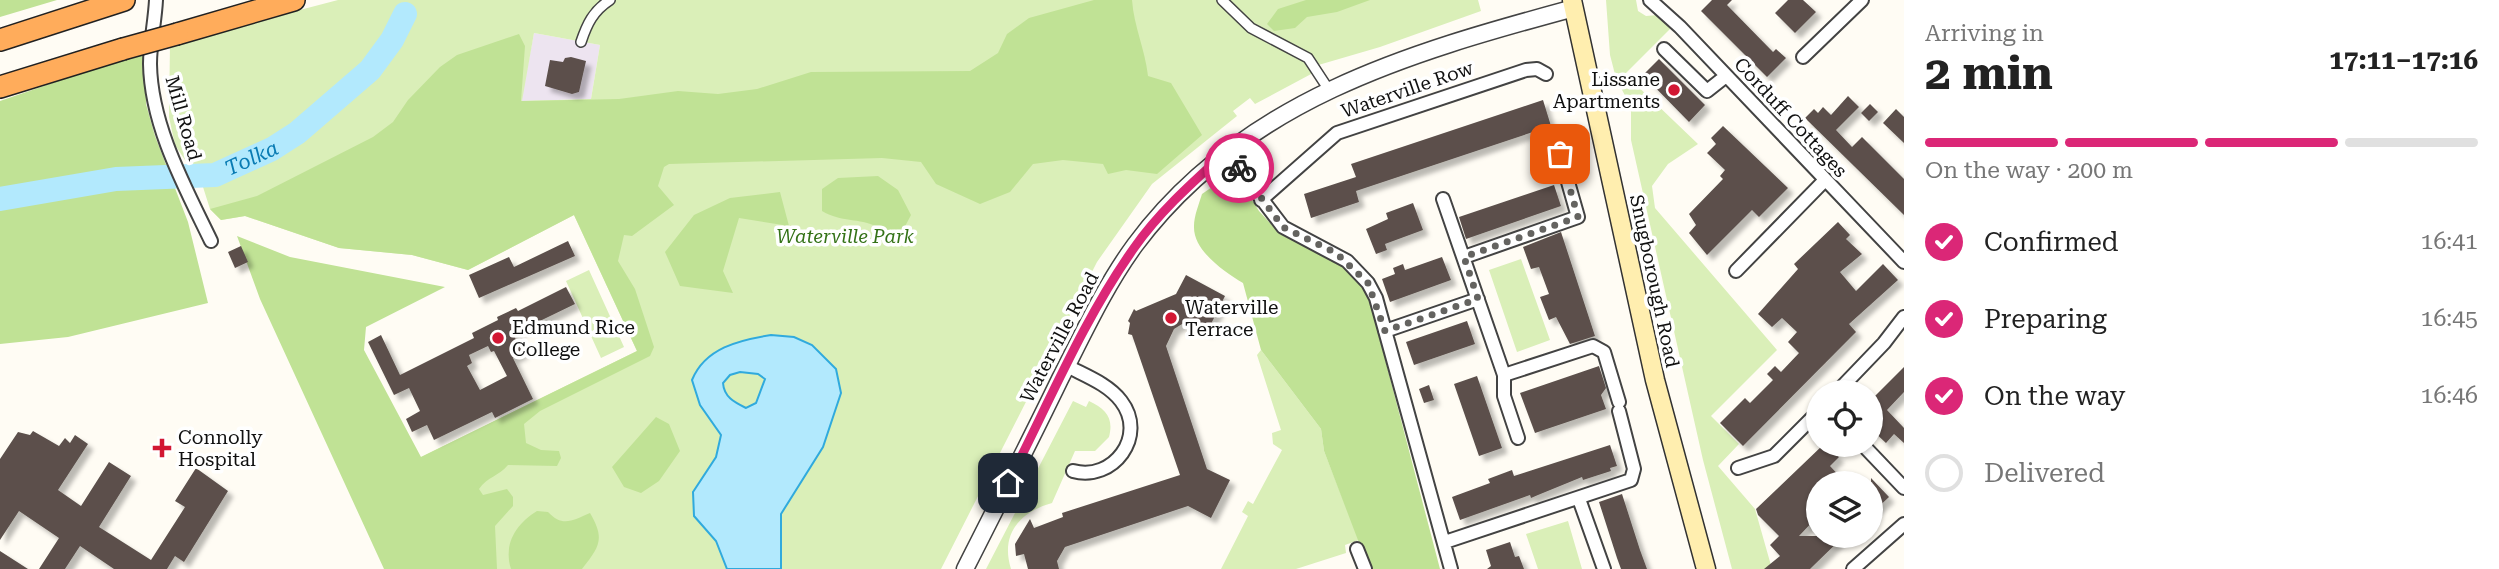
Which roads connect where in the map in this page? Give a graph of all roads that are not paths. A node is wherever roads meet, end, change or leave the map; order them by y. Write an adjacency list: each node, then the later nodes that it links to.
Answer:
1 (124, 0): 9 (highway)
2 (156, 0): 24 (street, Mill Road)
3 (294, 0): 13 (highway, bridge)
4 (610, 0): 10 (street)
5 (1222, 0): 17 (street)
6 (1651, 0): 15 (street, Corduff Cottages)
7 (1862, 0): 12 (street)
8 (1573, 4): 17 (street, Waterville Road); 48 (main road, Snugborough Road)
9 (0, 40)
10 (581, 42)
11 (1664, 49): 15 (street)
12 (1803, 57)
13 (72, 65): 16 (highway); 18 (highway)
14 (1546, 74): 23 (street, Waterville Row)
15 (1726, 76): 21 (street, Corduff Cottages)
16 (0, 87)
17 (1329, 90): 19 (street, Waterville Road)
18 (0, 95)
19 (1226, 152): 23 (street); 31 (street, Waterville Road)
20 (1560, 154): 25 (street)
21 (1824, 181): 26 (street, Corduff Cottages); 27 (street)
22 (1443, 199): 25 (street)
23 (1261, 200): 30 (street)
24 (211, 241)
25 (1464, 257): 28 (street)
26 (1904, 262)
27 (1736, 271)
28 (1478, 299): 30 (street); 32 (street)
29 (1904, 317): 33 (street)
30 (1385, 331): 42 (street)
31 (1067, 366): 38 (street); 44 (street, Waterville Road)
32 (1504, 375): 35 (street); 40 (street)
33 (1849, 380)
34 (1806, 424): 37 (street)
35 (1518, 438)
36 (1875, 457): 39 (street)
37 (1738, 468)
38 (1073, 471)
39 (1904, 488)
40 (1580, 499): 42 (street); 47 (street)
41 (1904, 524): 49 (street)
42 (1444, 542): 46 (street)
43 (1357, 549): 45 (street)
44 (965, 569)
45 (1365, 569)
46 (1451, 569)
47 (1604, 569)
48 (1706, 569)
49 (1853, 569)

